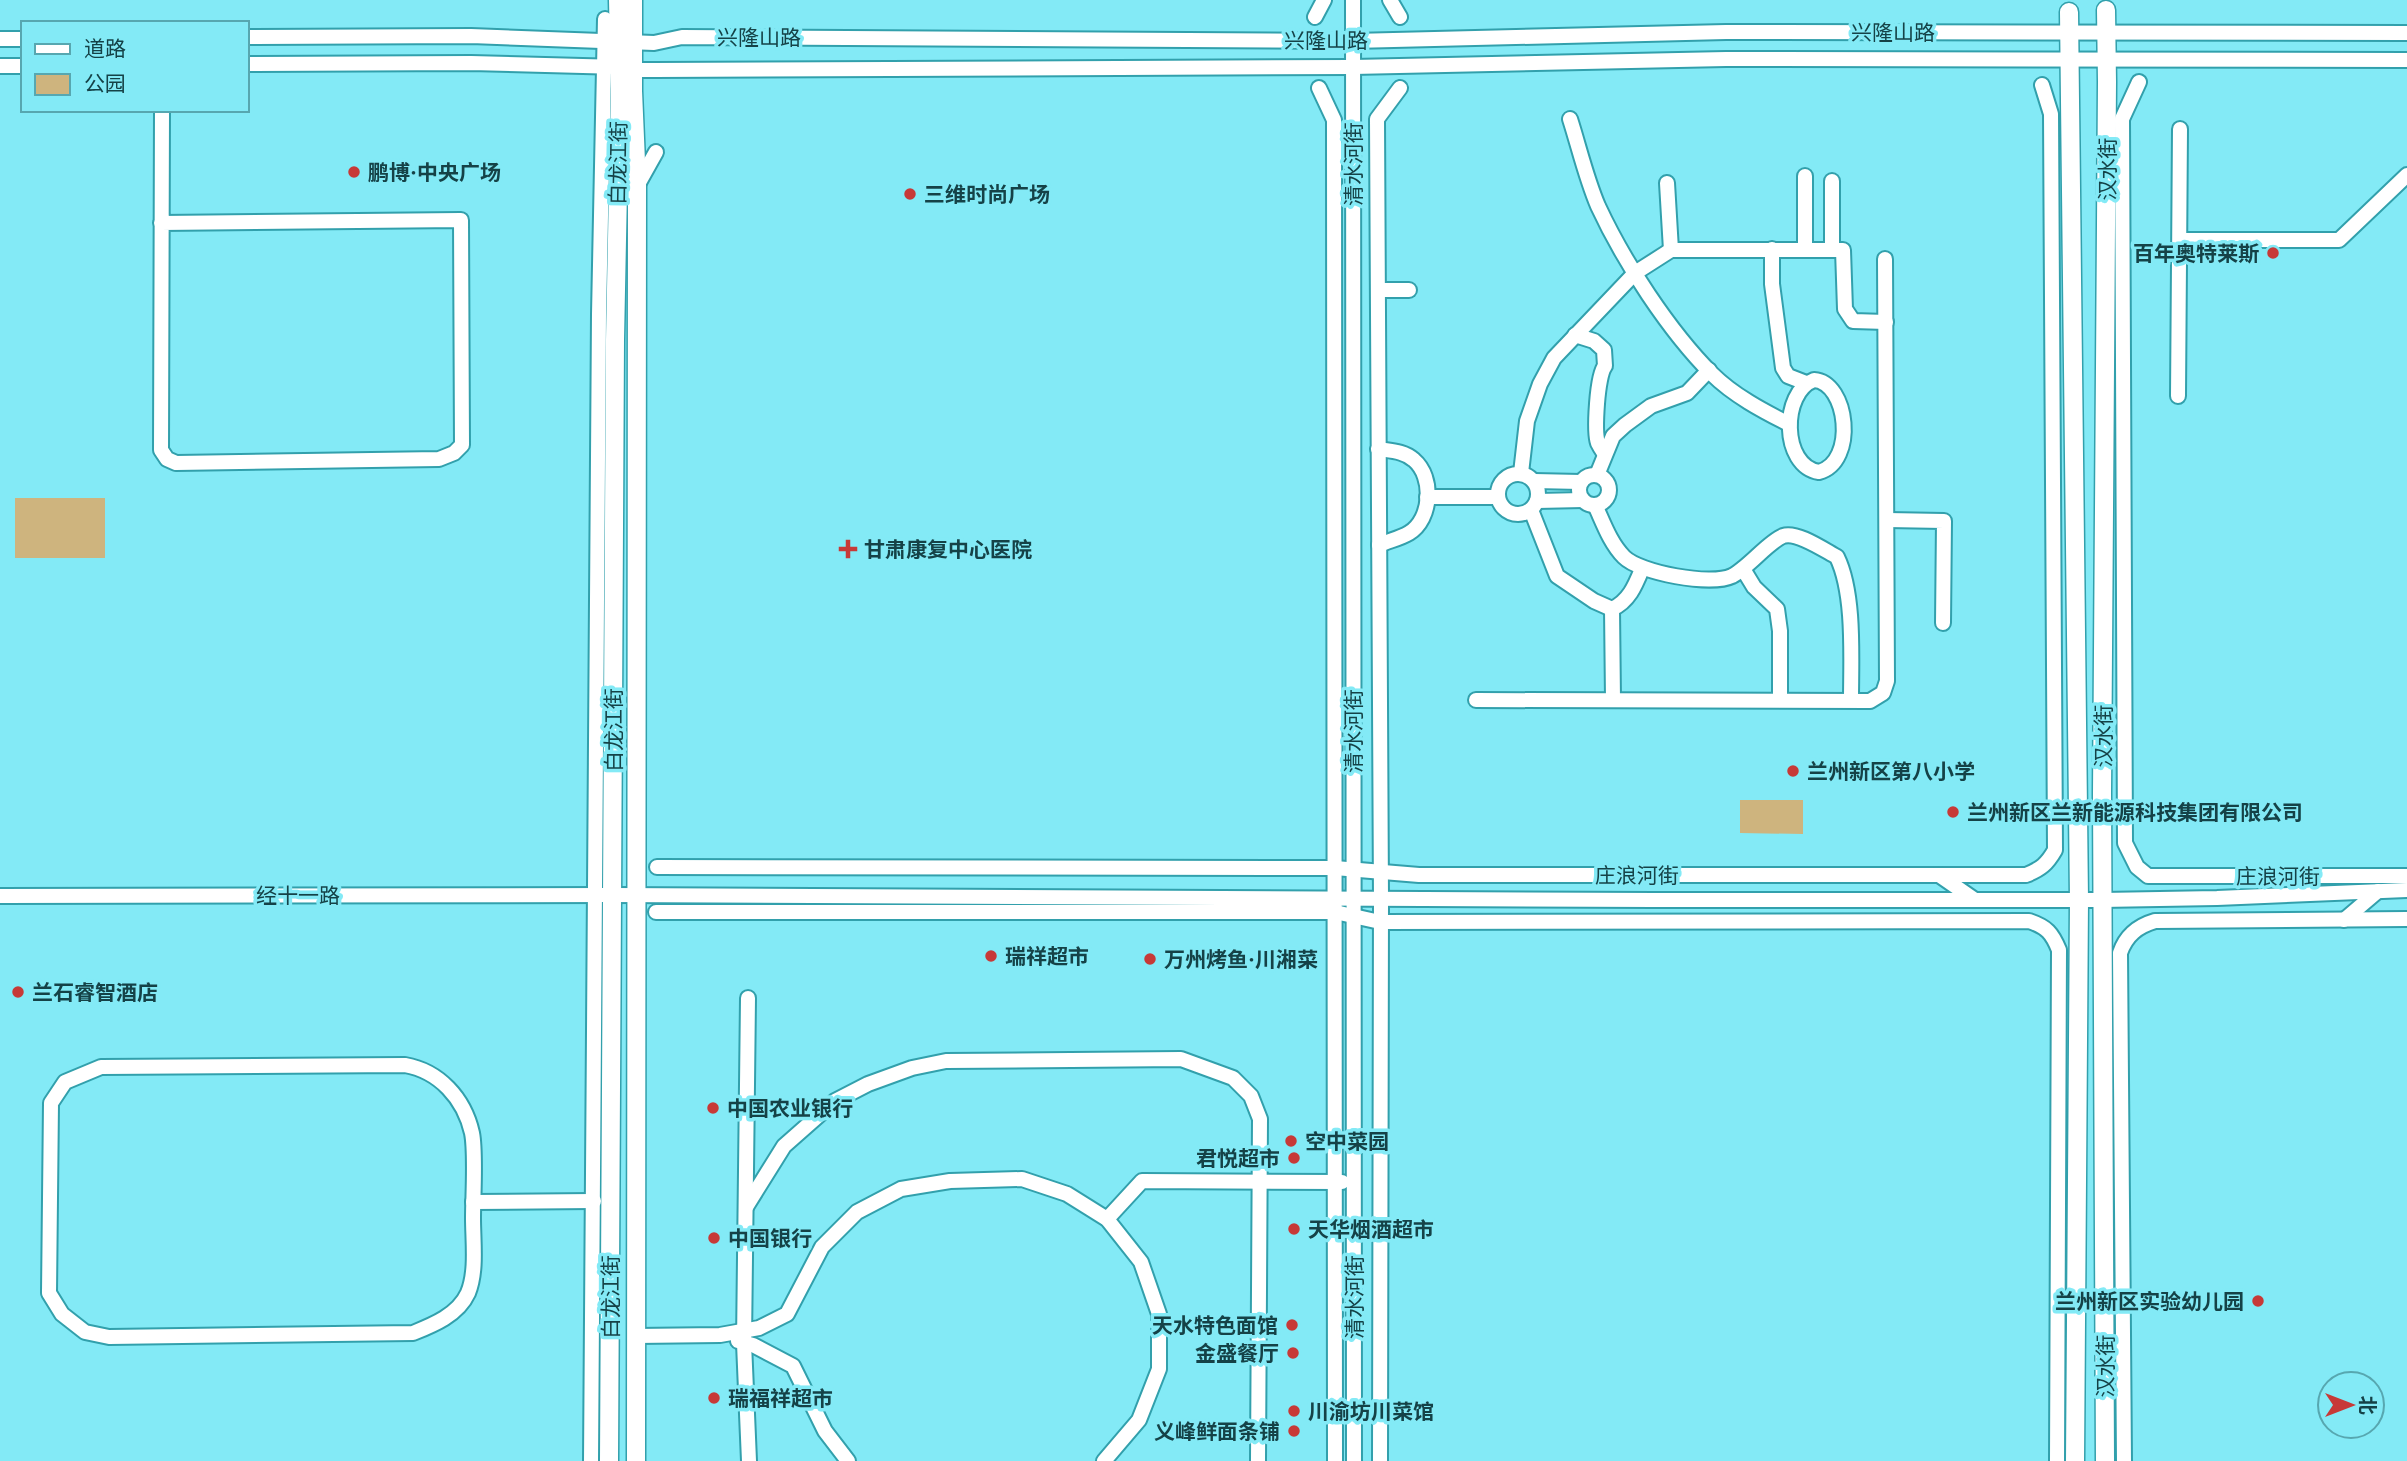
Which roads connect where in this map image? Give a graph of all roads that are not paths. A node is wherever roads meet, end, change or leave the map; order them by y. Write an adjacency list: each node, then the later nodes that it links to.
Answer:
1 (618, 0): 17 (main road, 白龙江街)
2 (633, 0): 17 (main road, 白龙江街)
3 (1324, 0): 8 (street)
4 (1353, 0): 18 (street, 清水河街)
5 (1390, 0): 9 (street)
6 (2106, 10): 12 (main road, 汉水街)
7 (2069, 12): 11 (main road, 汉水街)
8 (1315, 17)
9 (1400, 17)
10 (604, 19): 17 (street, 白龙江街)
11 (2069, 32): 12 (street, 兴隆山路); 18 (street, 兴隆山路); 19 (main road, 汉水街)
12 (2106, 33): 13 (street, 兴隆山路); 21 (main road, 汉水街)
13 (2407, 33)
14 (248, 37): 17 (street, 兴隆山路)
15 (0, 39): 16 (street)
16 (21, 39)
17 (619, 41): 18 (street, 兴隆山路); 26 (main road, 白龙江街)
18 (1353, 41): 25 (street, 清水河街)
19 (2069, 60): 21 (street, 兴隆山路); 25 (street, 兴隆山路); 73 (main road, 汉水街)
20 (2407, 60): 21 (street, 兴隆山路)
21 (2107, 61): 60 (main road, 汉水街)
22 (248, 64): 26 (street, 兴隆山路)
23 (0, 66): 24 (street)
24 (21, 66)
25 (1353, 67): 26 (street, 兴隆山路); 92 (street, 清水河街)
26 (619, 68): 35 (main road, 白龙江街); 40 (main road, 白龙江街); 41 (street, 白龙江街)
27 (2139, 82): 63 (street)
28 (2042, 85): 68 (street)
29 (1320, 88): 91 (street)
30 (1400, 88): 50 (street)
31 (162, 112): 42 (street)
32 (1570, 119): 49 (street)
33 (2180, 129): 43 (street)
34 (656, 152): 40 (street)
35 (618, 160): 41 (street); 55 (main road, 白龙江街)
36 (2407, 175): 43 (street)
37 (1805, 176): 45 (street)
38 (1832, 181): 47 (street)
39 (1667, 183): 46 (street)
40 (637, 186): 100 (main road, 白龙江街)
41 (603, 192): 52 (street, 白龙江街)
42 (161, 223): 42 (street)
43 (2180, 240): 58 (street)
44 (1772, 249): 45 (street); 46 (street); 57 (street)
45 (1805, 249): 47 (street)
46 (1671, 250): 49 (street)
47 (1832, 250): 53 (street)
48 (1885, 259): 53 (street)
49 (1635, 274): 54 (street); 56 (street)
50 (1378, 290): 51 (street); 61 (street)
51 (1409, 290)
52 (599, 314): 55 (street); 99 (street, 白龙江街)
53 (1885, 322): 74 (street)
54 (1575, 335): 62 (street); 64 (street)
55 (615, 340): 99 (main road, 白龙江街)
56 (1709, 370): 59 (street); 62 (street)
57 (1806, 383): 59 (street); 59 (street)
58 (2178, 396)
59 (1788, 424)
60 (2105, 424): 63 (street); 85 (main road, 汉水街)
61 (1378, 449): 70 (street); 75 (street)
62 (1604, 453): 65 (street)
63 (2124, 455): 86 (street)
64 (1521, 473): 66 (street); 69 (street)
65 (1597, 475): 67 (street); 71 (street)
66 (1534, 481): 67 (street); 72 (street)
67 (1581, 482): 71 (street)
68 (2053, 488): 73 (street); 87 (street)
69 (1498, 496): 70 (street); 72 (street)
70 (1427, 497): 75 (street)
71 (1589, 502): 72 (street); 76 (street)
72 (1534, 506): 78 (street)
73 (2074, 509): 84 (main road, 汉水街)
74 (1887, 520): 79 (street); 83 (street)
75 (1379, 545): 93 (street)
76 (1642, 569): 77 (street); 78 (street)
77 (1743, 569): 82 (street); 83 (street)
78 (1612, 609): 81 (street)
79 (1943, 623)
80 (1476, 700): 81 (street)
81 (1613, 700): 82 (street)
82 (1780, 700): 83 (street)
83 (1851, 700)
84 (2076, 749): 87 (street); 88 (main road, 汉水街)
85 (2102, 766): 86 (street); 89 (main road, 汉水街)
86 (2125, 767): 96 (street, 庄浪河街)
87 (2054, 779): 95 (street, 庄浪河街)
88 (2077, 794): 89 (main road); 110 (main road, 汉水街)
89 (2102, 794): 111 (main road, 汉水街)
90 (657, 867): 91 (street, 庄浪河街)
91 (1335, 868): 92 (street, 庄浪河街); 112 (street)
92 (1353, 870): 93 (street, 庄浪河街); 102 (street, 清水河街)
93 (1380, 872): 94 (street, 庄浪河街); 103 (street)
94 (1466, 875): 95 (street, 庄浪河街); 106 (street)
95 (1939, 875): 109 (street)
96 (2407, 876)
97 (2407, 890): 98 (street)
98 (2378, 891): 105 (street); 116 (street)
99 (605, 895): 100 (street, 经十一路); 101 (street, 经十一路); 130 (street, 白龙江街); 140 (main road, 白龙江街)
100 (635, 895): 112 (street, 经十一路); 134 (main road, 白龙江街)
101 (0, 896)
102 (1354, 898): 103 (street); 112 (street); 114 (street, 清水河街)
103 (1381, 898): 104 (street); 121 (street)
104 (1465, 898): 106 (street); 117 (street)
105 (2217, 898): 111 (street); 120 (street)
106 (1500, 899): 107 (street)
107 (1654, 900): 108 (street); 118 (street)
108 (1933, 900): 109 (street); 119 (street)
109 (1975, 900): 110 (street)
110 (2078, 900): 111 (street); 126 (main road, 汉水街)
111 (2102, 900): 125 (main road, 汉水街)
112 (1335, 905): 113 (street); 114 (street); 128 (street)
113 (656, 912)
114 (1353, 916): 121 (street); 129 (street, 清水河街)
115 (2407, 919): 116 (street)
116 (2344, 920): 120 (street)
117 (1496, 921): 118 (street); 121 (street)
118 (1609, 921): 119 (street)
119 (1966, 921): 123 (street)
120 (2244, 921): 124 (street)
121 (1380, 922): 137 (street)
122 (748, 998): 132 (street)
123 (2059, 1022): 126 (street); 149 (street)
124 (2120, 1026): 125 (street); 152 (street)
125 (2103, 1048): 151 (main road, 汉水街)
126 (2078, 1049): 150 (main road, 汉水街)
127 (1261, 1182): 128 (street); 132 (street); 133 (street); 145 (street)
128 (1335, 1182): 129 (street); 135 (street)
129 (1353, 1182): 136 (street, 清水河街)
130 (594, 1200): 131 (street); 139 (street, 白龙江街)
131 (473, 1202): 131 (street)
132 (746, 1207): 138 (street)
133 (1107, 1219): 138 (street); 144 (street)
134 (636, 1336): 138 (street); 141 (main road, 白龙江街)
135 (1335, 1336): 136 (street); 146 (street)
136 (1354, 1336): 137 (street); 147 (street, 清水河街)
137 (1380, 1336): 148 (street)
138 (744, 1337): 142 (street); 143 (street)
139 (591, 1461)
140 (608, 1461)
141 (636, 1461)
142 (749, 1461)
143 (848, 1461)
144 (1104, 1461)
145 (1258, 1461)
146 (1335, 1461)
147 (1354, 1461)
148 (1380, 1461)
149 (2057, 1461)
150 (2076, 1461)
151 (2105, 1461)
152 (2124, 1461)

